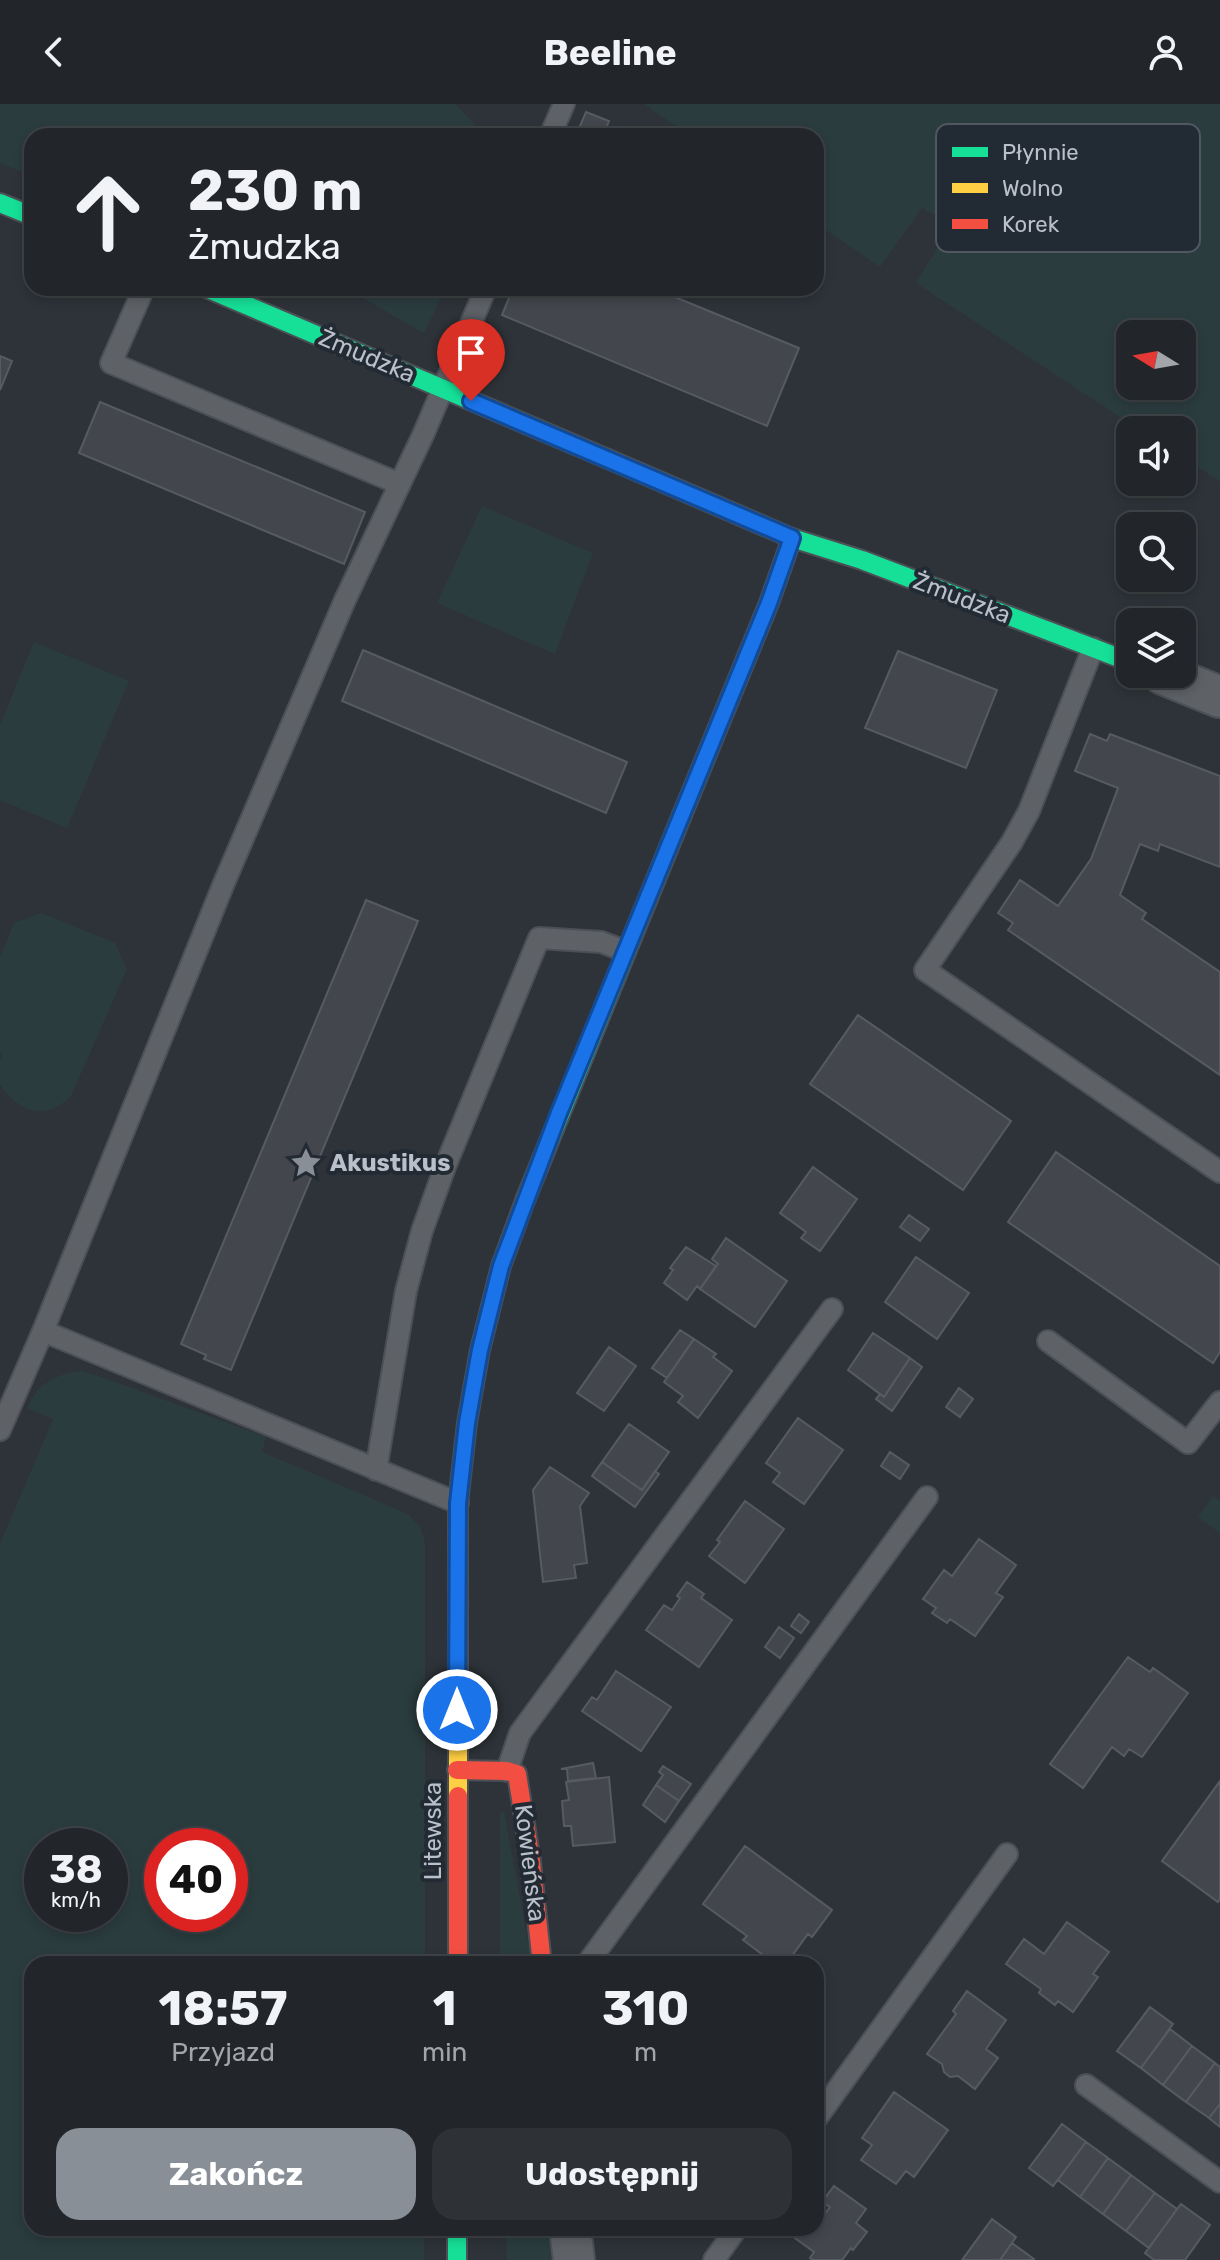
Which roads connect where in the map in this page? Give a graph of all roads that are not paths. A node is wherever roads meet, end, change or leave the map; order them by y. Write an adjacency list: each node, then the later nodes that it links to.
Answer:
1 (564, 104): 2 (lane)
2 (554, 128)
3 (0, 203): 4 (street)
4 (24, 213)
5 (140, 296): 9 (lane)
6 (225, 296): 8 (street, Żmudzka)
7 (483, 296): 8 (lane)
8 (443, 389): 9 (lane); 10 (street, Żmudzka)
9 (400, 484): 18 (lane)
10 (792, 538): 11 (street, Żmudzka); 15 (street, Litewska)
11 (1093, 648): 12 (street, Żmudzka); 16 (lane)
12 (1116, 657)
13 (1196, 687): 14 (street)
14 (1220, 697)
15 (625, 951): 22 (lane); 24 (street, Litewska)
16 (1220, 1172)
17 (832, 1309): 26 (lane)
18 (43, 1331): 21 (lane); 22 (lane)
19 (1048, 1341): 20 (lane)
20 (1220, 1402)
21 (0, 1430)
22 (376, 1470): 24 (lane)
23 (927, 1497): 30 (lane)
24 (458, 1503): 25 (street, Litewska)
25 (457, 1770): 26 (street, Kowieńska); 28 (street, Litewska)
26 (507, 1771): 29 (street, Kowieńska)
27 (1007, 1854): 32 (lane)
28 (458, 1956)
29 (541, 1956)
30 (593, 1956)
31 (1086, 2085): 33 (lane)
32 (824, 2108)
33 (1220, 2182)
34 (457, 2236): 37 (street)
35 (571, 2236): 38 (street)
36 (731, 2236): 39 (lane)
37 (457, 2260)
38 (574, 2260)
39 (714, 2260)

